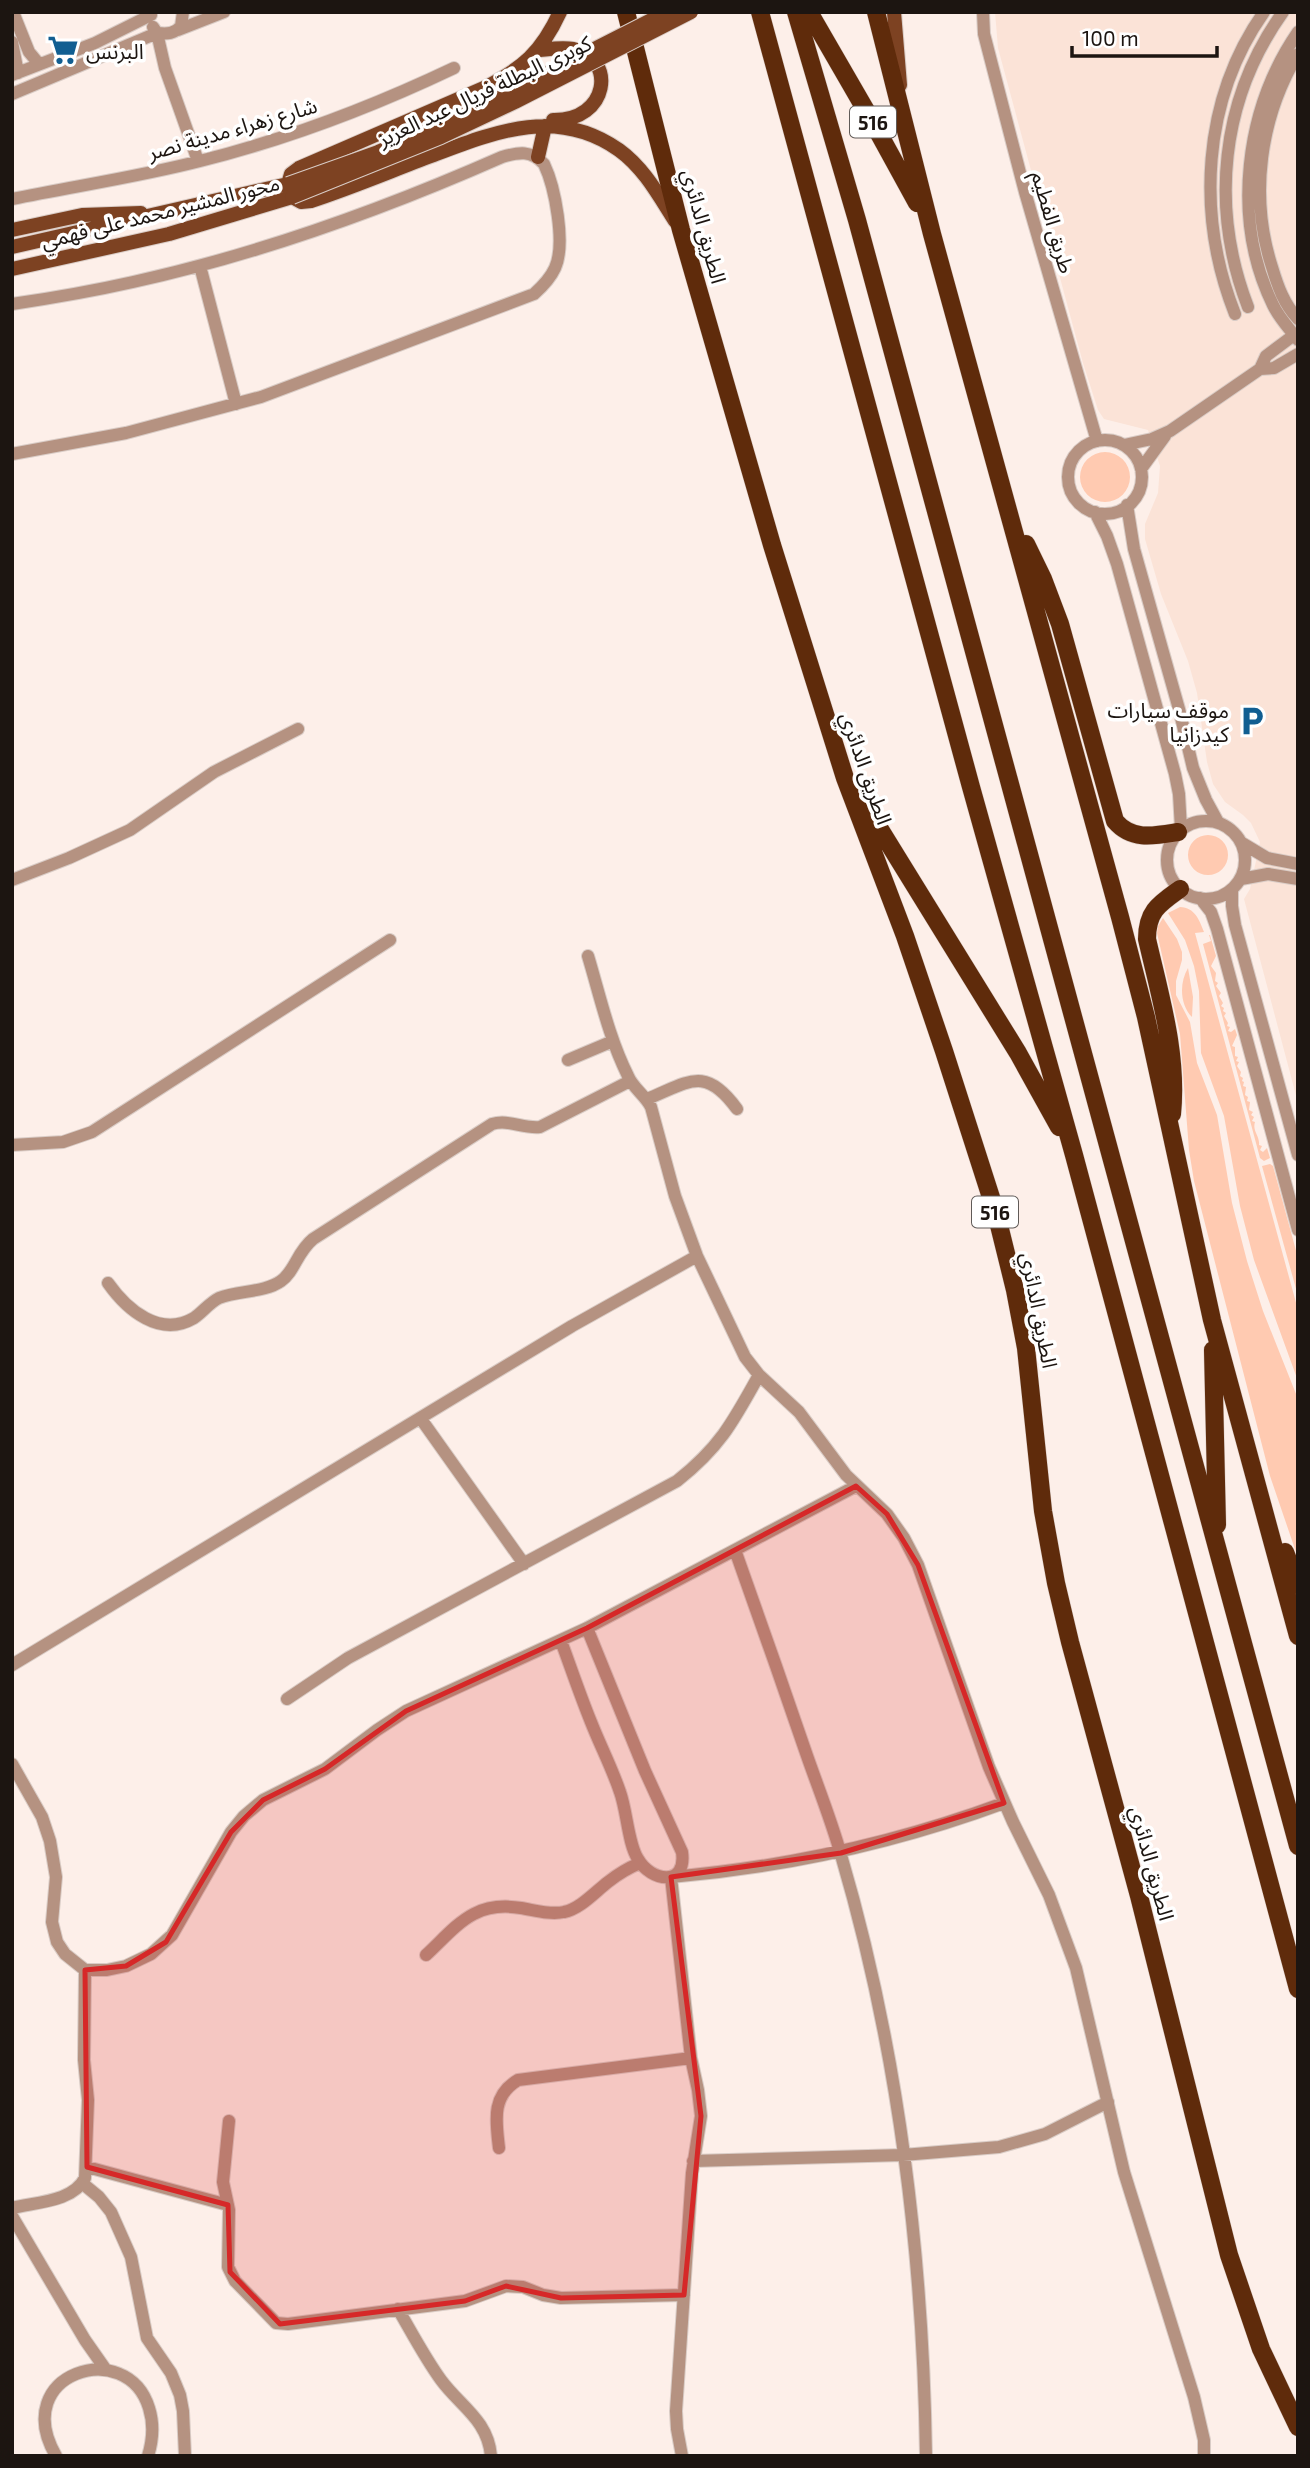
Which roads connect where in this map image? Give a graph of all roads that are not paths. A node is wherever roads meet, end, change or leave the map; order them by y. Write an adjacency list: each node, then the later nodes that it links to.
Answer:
1 (13, 12): 23 (street)
2 (183, 12): 17 (street)
3 (223, 12): 17 (street)
4 (560, 12): 22 (main road, محور المشير محمد على فهمي)
5 (626, 12): 36 (highway, الطريق الدائري / 516)
6 (667, 12): 32 (main road, كوبرى البطلة فريال عبد العزيز, bridge)
7 (691, 12): 32 (main road, كوبرى البطلة فريال عبد العزيز, bridge)
8 (760, 12): 79 (highway, 516)
9 (796, 12): 88 (highway, 516)
10 (809, 12): 37 (highway, 516)
11 (876, 12): 27 (highway, 516)
12 (894, 12): 27 (main road)
13 (983, 12): 51 (street, طريق الفطيم)
14 (1265, 12): 44 (street)
15 (1283, 12): 43 (street)
16 (151, 13): 19 (street); 23 (street)
17 (178, 30): 19 (street)
18 (1298, 32): 21 (street)
19 (157, 33): 26 (street); 31 (street)
20 (12, 42): 25 (street)
21 (1295, 49): 41 (street)
22 (540, 50): 29 (main road); 32 (main road, محور المشير محمد على فهمي)
23 (39, 64): 25 (street)
24 (454, 68): 31 (street, شارع زهراء مدينة نصر)
25 (15, 74)
26 (12, 94)
27 (899, 107): 37 (highway, 516)
28 (545, 126): 29 (main road, محور المشير محمد على فهمي); 30 (main road); 36 (main road, محور المشير محمد على فهمي)
29 (489, 134): 32 (main road, محور المشير محمد على فهمي)
30 (538, 157): 39 (street); 49 (street)
31 (198, 162): 33 (street, شارع زهراء مدينة نصر)
32 (290, 191): 34 (main road, محور المشير محمد على فهمي); 40 (main road, محور المشير محمد على فهمي)
33 (12, 199)
34 (160, 214): 35 (main road); 38 (main road, محور المشير محمد على فهمي)
35 (12, 230)
36 (681, 230): 59 (highway, الطريق الدائري / 516)
37 (932, 234): 57 (highway, 516)
38 (12, 247)
39 (200, 266): 42 (street); 49 (street)
40 (12, 269)
41 (1269, 278): 45 (street); 46 (street)
42 (12, 304)
43 (1248, 307)
44 (1234, 314)
45 (1298, 319)
46 (1296, 337): 48 (street)
47 (1298, 355): 48 (street)
48 (1260, 369): 50 (street)
49 (236, 404): 53 (street)
50 (1170, 431): 52 (street); 54 (street)
51 (1097, 441): 52 (street); 56 (street)
52 (1124, 445): 54 (street)
53 (12, 454)
54 (1141, 470): 55 (street)
55 (1127, 505): 56 (street); 60 (street)
56 (1095, 512): 61 (street)
57 (1011, 518): 61 (highway); 76 (highway, 516)
58 (298, 729): 65 (street)
59 (845, 778): 79 (highway, 516); 122 (highway, الطريق الدائري / 516)
60 (1218, 822): 61 (street); 62 (street)
61 (1180, 831): 67 (street)
62 (1242, 843): 63 (street); 66 (street)
63 (1298, 864)
64 (1298, 879): 66 (street)
65 (12, 880)
66 (1236, 884): 68 (street); 78 (street)
67 (1180, 889): 68 (street); 76 (highway)
68 (1200, 898): 80 (street)
69 (390, 940): 77 (street)
70 (588, 956): 71 (street)
71 (613, 1041): 72 (street); 73 (street)
72 (568, 1060)
73 (630, 1081): 74 (street); 82 (street)
74 (647, 1099): 75 (street); 81 (street)
75 (737, 1109)
76 (1171, 1131): 83 (highway, 516)
77 (12, 1145)
78 (1298, 1155)
79 (1074, 1156): 105 (highway, 516)
80 (1298, 1230)
81 (697, 1256): 84 (street); 85 (street)
82 (108, 1283)
83 (1212, 1320): 87 (highway, 516); 88 (highway, 516)
84 (759, 1375): 86 (street); 90 (street)
85 (421, 1419): 90 (street); 95 (street)
86 (856, 1486): 89 (street); 98 (street)
87 (1270, 1534): 91 (highway); 93 (highway, 516)
88 (1217, 1546): 99 (highway, 516)
89 (735, 1550): 92 (street); 100 (street)
90 (524, 1564): 96 (street)
91 (1298, 1585)
92 (587, 1628): 94 (street); 102 (street)
93 (1298, 1636)
94 (561, 1641): 101 (street); 104 (street)
95 (12, 1665)
96 (287, 1699)
97 (12, 1764): 104 (street)
98 (1004, 1803): 100 (street); 107 (street)
99 (1298, 1846)
100 (841, 1853): 102 (street); 110 (street)
101 (640, 1863): 102 (street); 103 (street)
102 (671, 1877): 106 (street)
103 (426, 1955)
104 (85, 1970): 112 (street)
105 (1298, 1989)
106 (691, 2058): 109 (street); 111 (street)
107 (1108, 2102): 110 (street); 129 (street)
108 (229, 2121): 114 (street)
109 (499, 2148)
110 (903, 2155): 111 (street); 128 (street)
111 (693, 2161): 117 (street)
112 (87, 2167): 113 (street); 114 (street)
113 (82, 2183): 115 (street); 125 (street)
114 (228, 2205): 118 (street)
115 (12, 2207)
116 (12, 2216): 119 (street)
117 (684, 2295): 118 (street); 127 (street)
118 (398, 2309): 126 (street)
119 (85, 2340): 120 (street); 121 (street)
120 (106, 2370): 121 (street); 124 (street)
121 (79, 2372): 123 (street)
122 (1298, 2427)
123 (56, 2456)
124 (148, 2456)
125 (185, 2456)
126 (491, 2456)
127 (682, 2456)
128 (926, 2456)
129 (1205, 2456)

